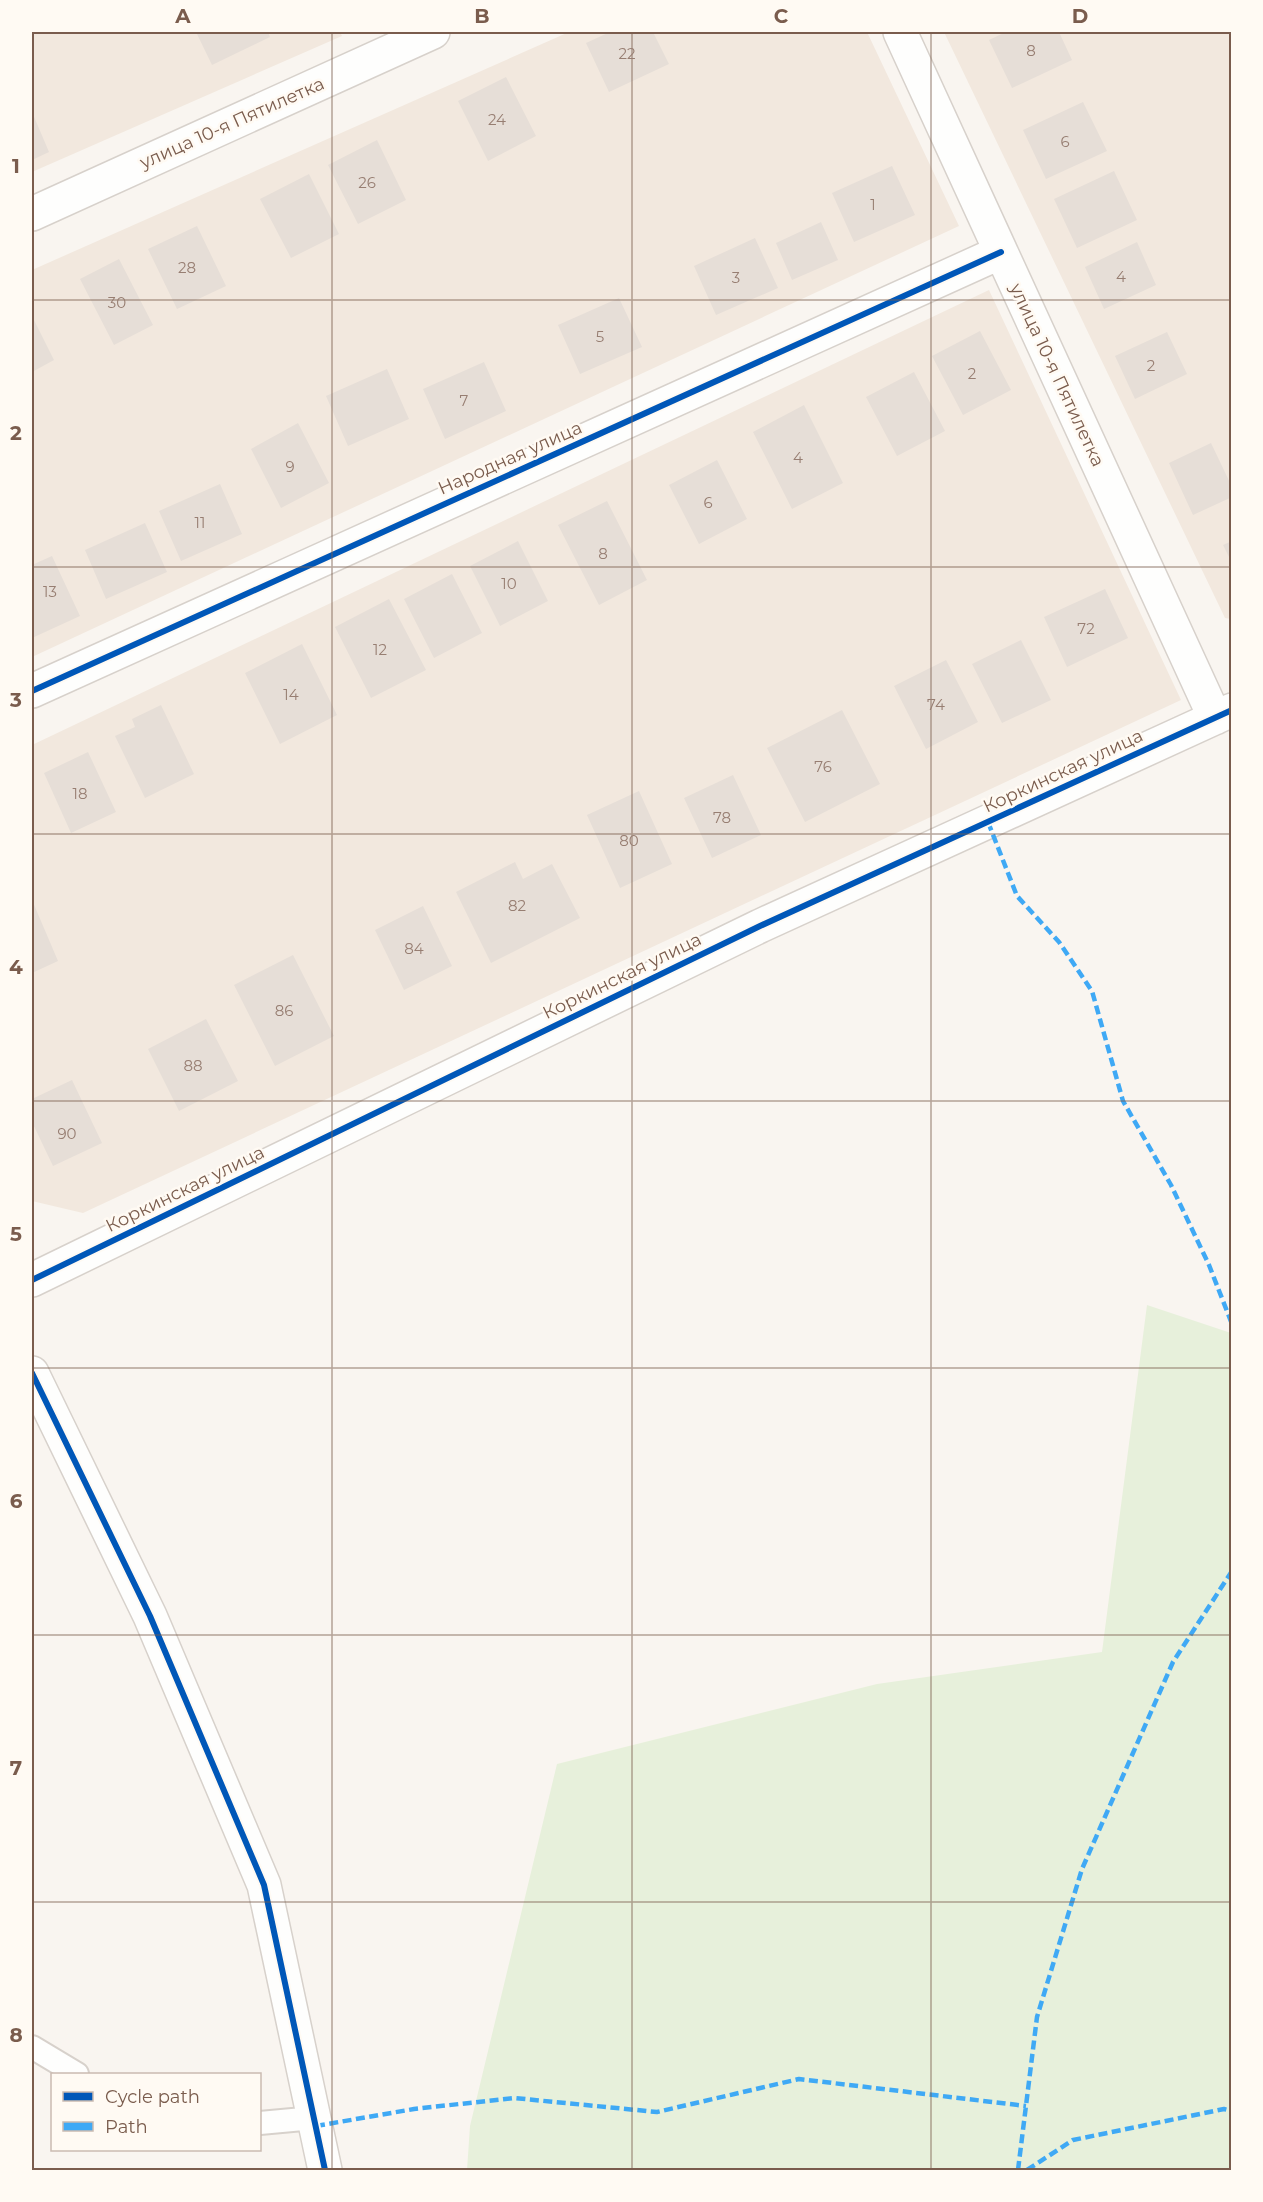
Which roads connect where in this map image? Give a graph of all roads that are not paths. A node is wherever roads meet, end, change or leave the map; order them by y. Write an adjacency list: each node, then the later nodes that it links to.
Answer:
1 (433, 32): 3 (street, улица 10-я Пятилетка)
2 (900, 32): 5 (street, улица 10-я Пятилетка)
3 (378, 43): 4 (street, улица 10-я Пятилетка)
4 (32, 214)
5 (1001, 252): 6 (street, Народная улица); 7 (street, улица 10-я Пятилетка)
6 (32, 691)
7 (1223, 714): 8 (street, Коркинская улица)
8 (32, 1280)
9 (32, 1373): 12 (street)
10 (32, 2047): 11 (lane)
11 (75, 2073)
12 (314, 2118): 13 (lane); 14 (street)
13 (261, 2123)
14 (325, 2170)

